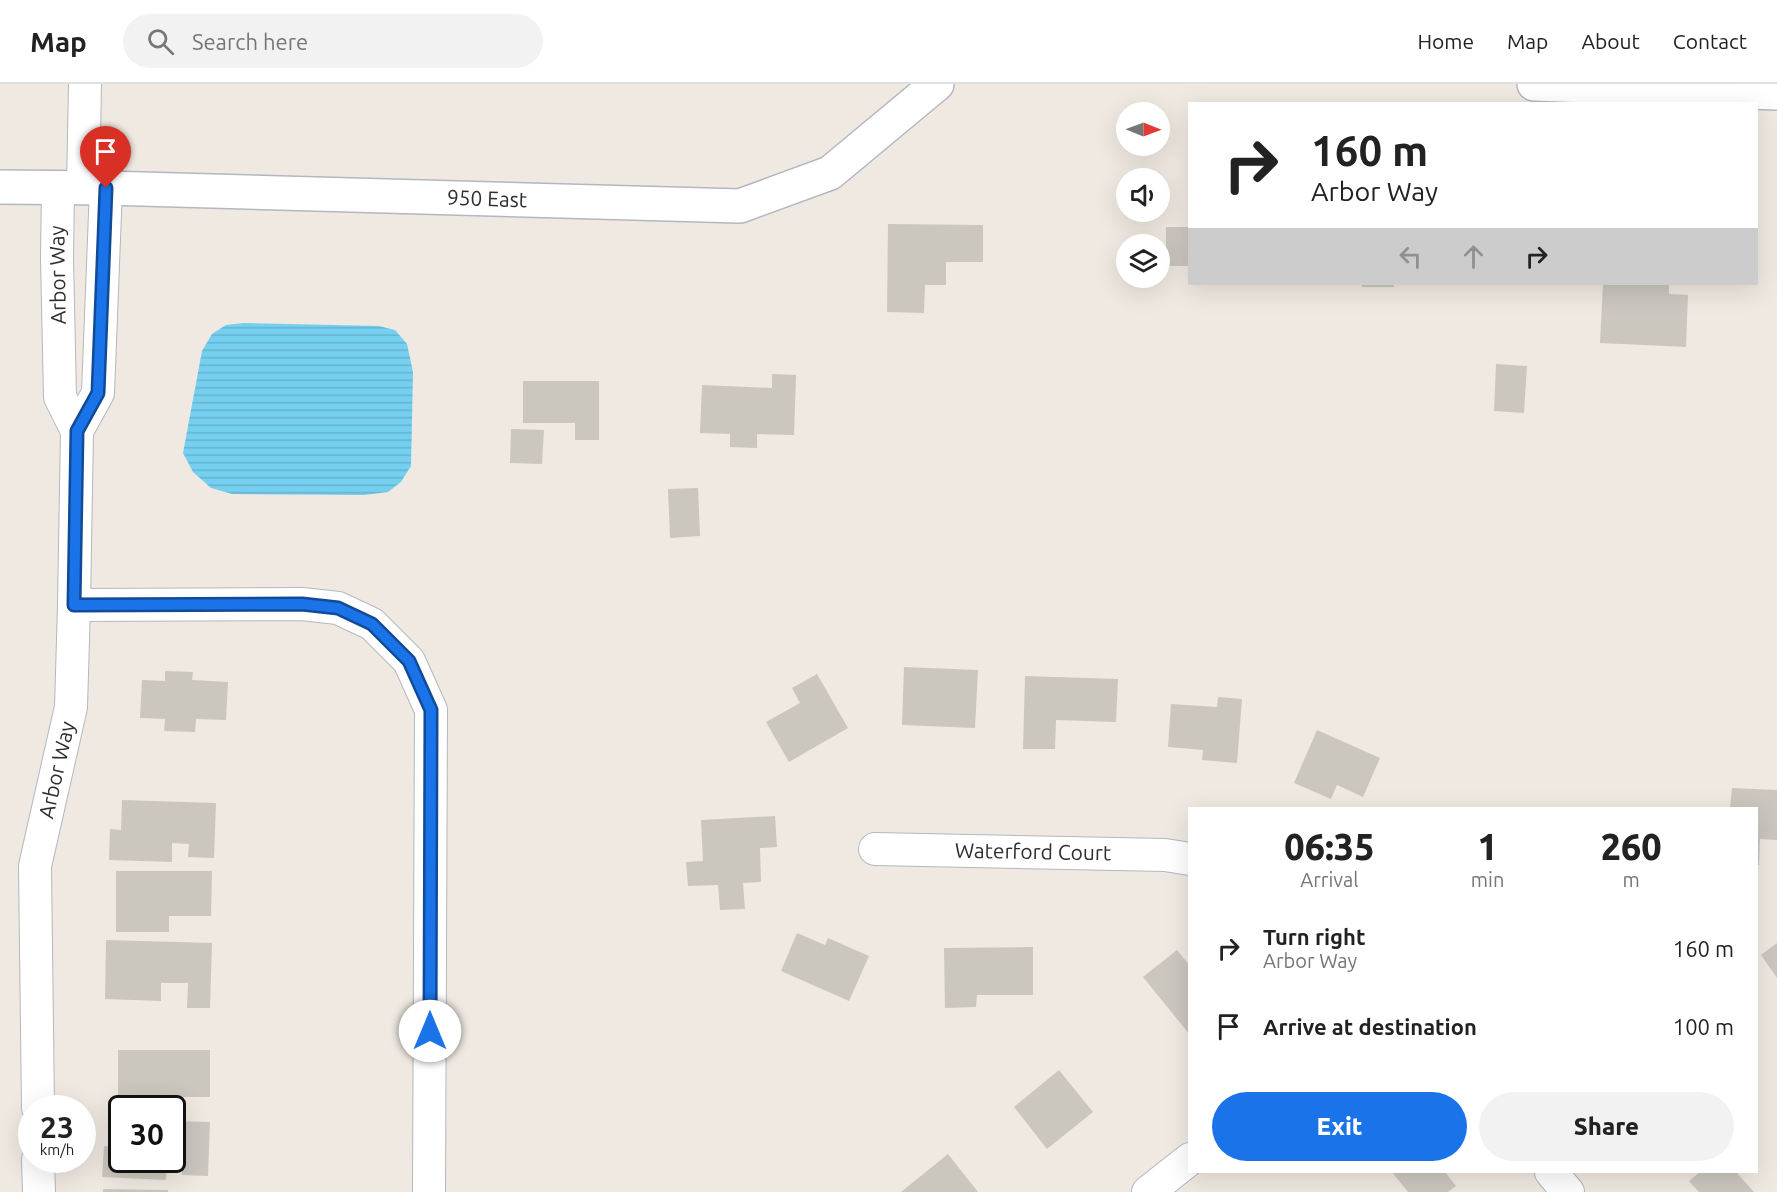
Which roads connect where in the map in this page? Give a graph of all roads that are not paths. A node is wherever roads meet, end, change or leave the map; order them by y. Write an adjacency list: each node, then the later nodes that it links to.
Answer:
1 (85, 84): 6 (street)
2 (937, 84): 6 (street, 950 East)
3 (1534, 84): 4 (street)
4 (1777, 93)
5 (0, 187): 6 (street, 950 East)
6 (82, 187): 7 (street, Arbor Way); 7 (street, Arbor Way)
7 (77, 431): 8 (street, Arbor Way)
8 (74, 605): 11 (street, Arbor Way); 16 (street)
9 (875, 849): 10 (street, Waterford Court)
10 (1188, 859)
11 (38, 1095)
12 (1188, 1161): 17 (street)
13 (38, 1173): 15 (street)
14 (1552, 1173): 18 (street)
15 (39, 1192)
16 (429, 1192)
17 (1148, 1192)
18 (1568, 1192)

